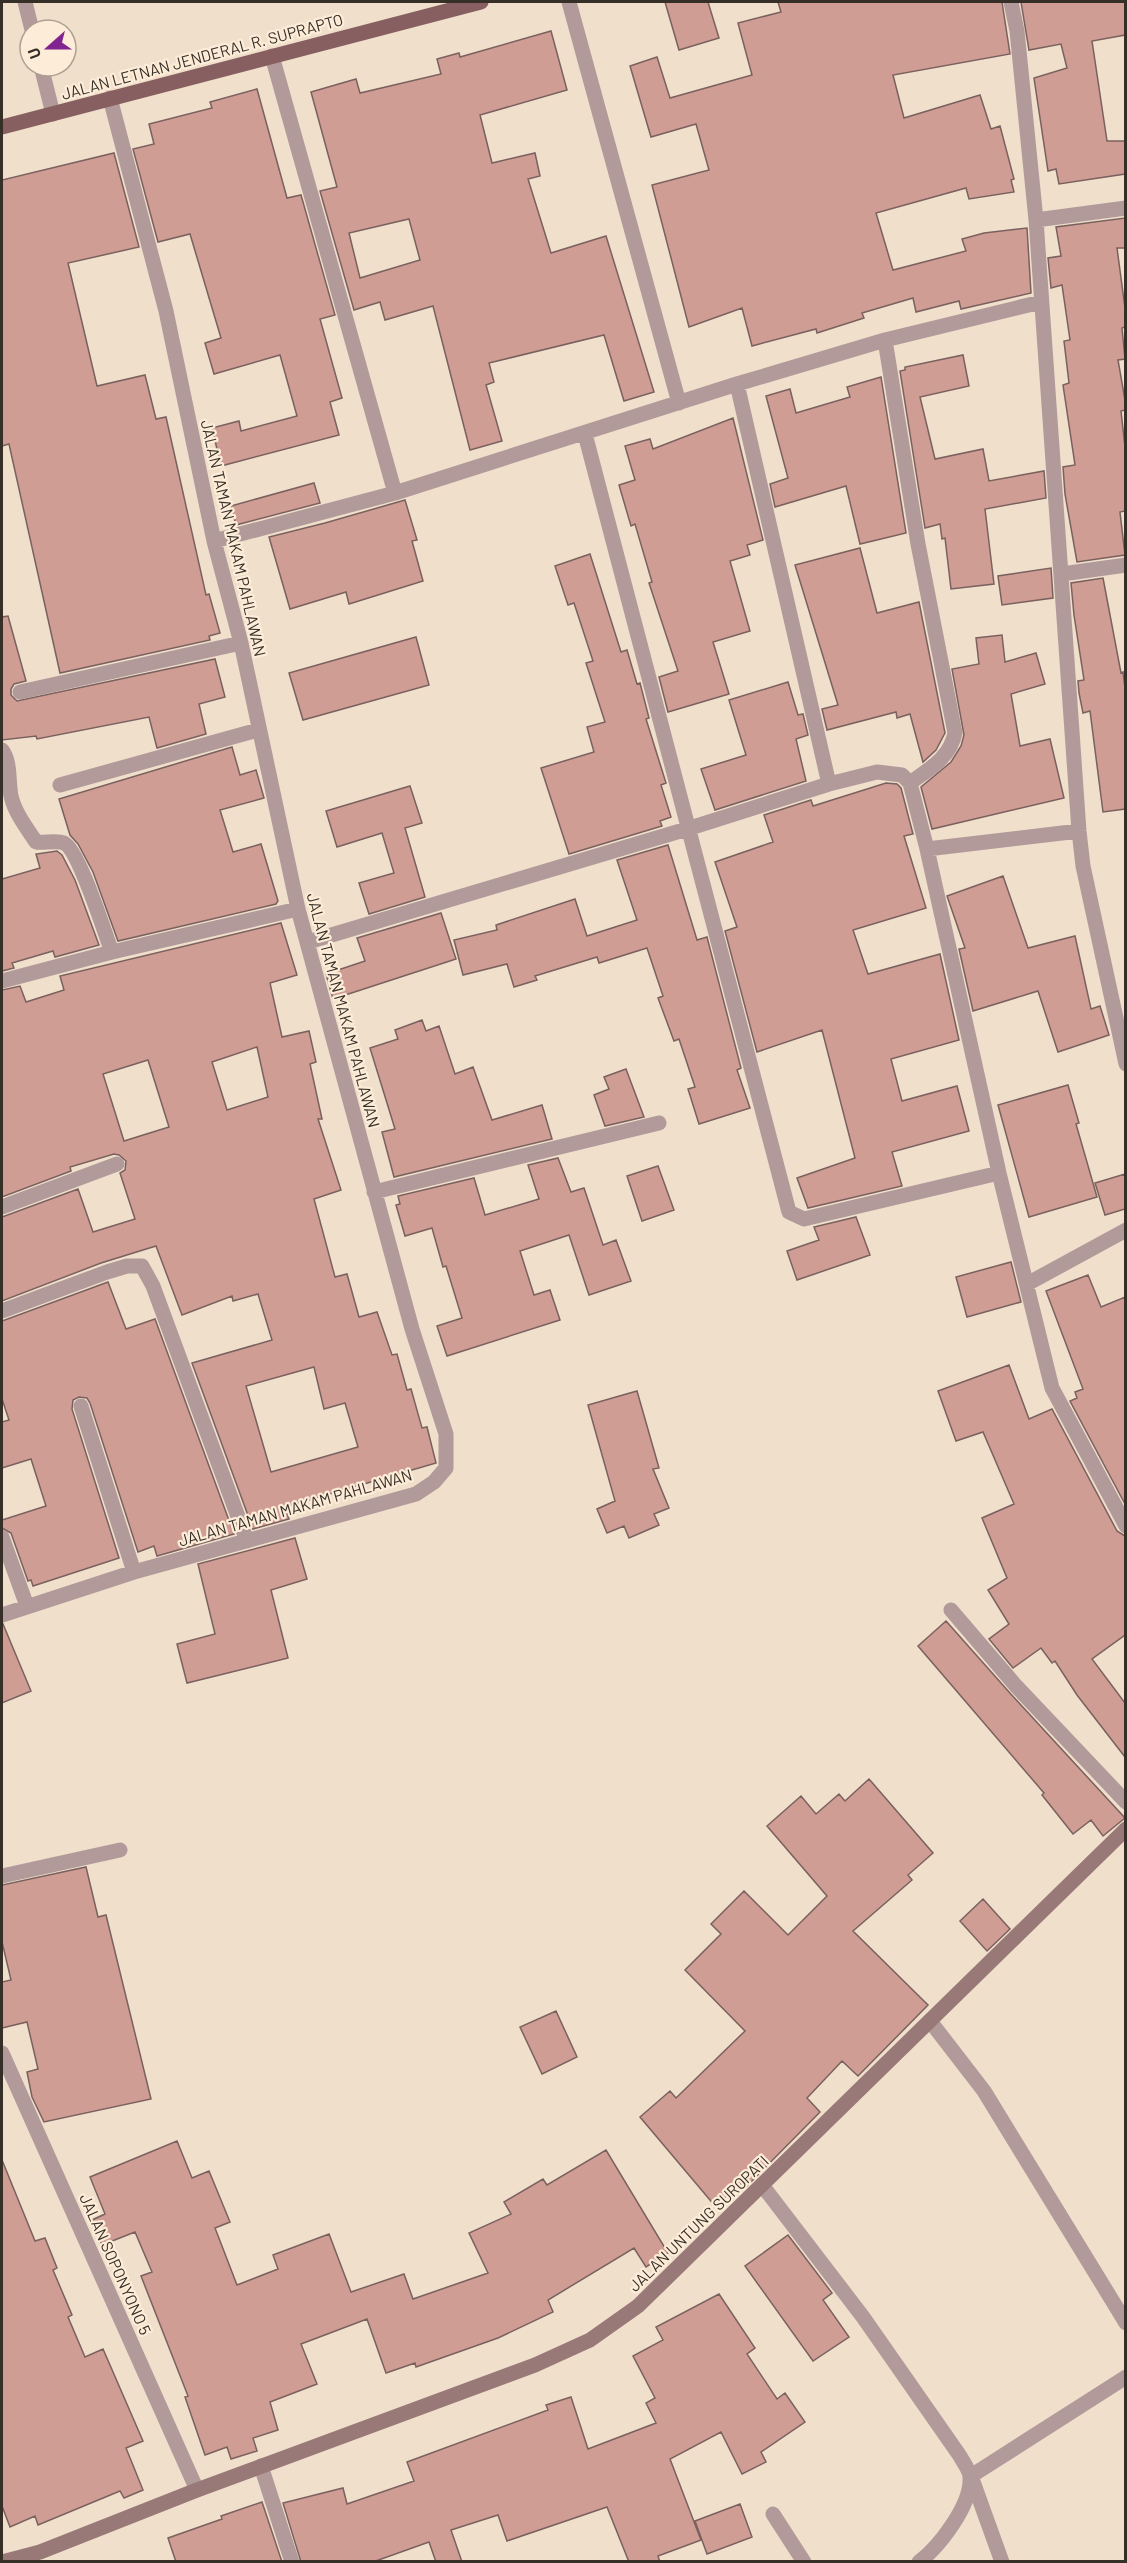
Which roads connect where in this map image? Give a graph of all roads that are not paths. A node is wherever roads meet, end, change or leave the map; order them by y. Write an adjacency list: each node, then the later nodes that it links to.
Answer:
1 (25, 2): 5 (street)
2 (481, 2): 6 (main road, JALAN LETNAN JENDERAL R. SUPRAPTO)
3 (569, 2): 16 (street)
4 (1011, 2): 12 (street)
5 (29, 18)
6 (272, 56): 8 (main road, JALAN LETNAN JENDERAL R. SUPRAPTO); 18 (street)
7 (44, 78): 9 (street)
8 (110, 98): 9 (main road, JALAN LETNAN JENDERAL R. SUPRAPTO); 19 (street, JALAN TAMAN MAKAM PAHLAWAN)
9 (53, 114): 10 (main road, JALAN LETNAN JENDERAL R. SUPRAPTO)
10 (2, 127)
11 (1125, 208): 12 (street)
12 (1036, 220): 13 (street)
13 (1041, 302): 14 (street); 21 (street)
14 (885, 340): 15 (street); 26 (street)
15 (737, 384): 16 (street); 27 (street)
16 (679, 403): 17 (street)
17 (585, 434): 18 (street); 29 (street)
18 (395, 493): 19 (street)
19 (214, 541): 22 (street, JALAN TAMAN MAKAM PAHLAWAN)
20 (1125, 565): 21 (street)
21 (1062, 574): 30 (street)
22 (241, 643): 23 (street); 24 (street, JALAN TAMAN MAKAM PAHLAWAN)
23 (21, 692)
24 (258, 730): 28 (street); 32 (street, JALAN TAMAN MAKAM PAHLAWAN)
25 (2, 750): 34 (street)
26 (910, 783): 27 (street); 31 (street)
27 (829, 784): 29 (street)
28 (60, 785)
29 (687, 829): 33 (street); 39 (street)
30 (1079, 831): 31 (street); 36 (street)
31 (927, 849): 39 (street)
32 (298, 909): 33 (street, JALAN TAMAN MAKAM PAHLAWAN); 34 (street)
33 (308, 942): 40 (street, JALAN TAMAN MAKAM PAHLAWAN)
34 (112, 952): 35 (street)
35 (2, 981)
36 (1125, 1064)
37 (659, 1123): 40 (street)
38 (117, 1164): 41 (street)
39 (999, 1173): 43 (street)
40 (374, 1192): 48 (street, JALAN TAMAN MAKAM PAHLAWAN)
41 (2, 1207)
42 (1125, 1230): 43 (street)
43 (1027, 1284): 46 (street)
44 (2, 1311): 48 (street)
45 (81, 1406): 49 (street)
46 (1125, 1527)
47 (2, 1537): 50 (street)
48 (247, 1541): 49 (street, JALAN TAMAN MAKAM PAHLAWAN)
49 (134, 1572): 50 (street, JALAN TAMAN MAKAM PAHLAWAN)
50 (27, 1606): 52 (street, JALAN TAMAN MAKAM PAHLAWAN)
51 (951, 1610): 53 (street)
52 (2, 1615)
53 (1125, 1802)
54 (1125, 1829): 57 (main road, JALAN UNTUNG SUROPATI)
55 (120, 1850): 56 (street)
56 (2, 1876)
57 (930, 2021): 59 (main road, JALAN UNTUNG SUROPATI); 60 (street)
58 (2, 2053): 64 (street, JALAN SOPONYONO 5)
59 (762, 2185): 62 (main road, JALAN UNTUNG SUROPATI); 63 (street)
60 (1125, 2323)
61 (1125, 2377): 63 (street)
62 (261, 2466): 64 (main road, JALAN UNTUNG SUROPATI); 67 (street)
63 (971, 2476): 69 (street); 70 (street)
64 (197, 2490): 66 (main road, JALAN UNTUNG SUROPATI)
65 (773, 2514): 68 (street)
66 (2, 2562)
67 (292, 2562)
68 (804, 2562)
69 (919, 2562)
70 (1002, 2562)

